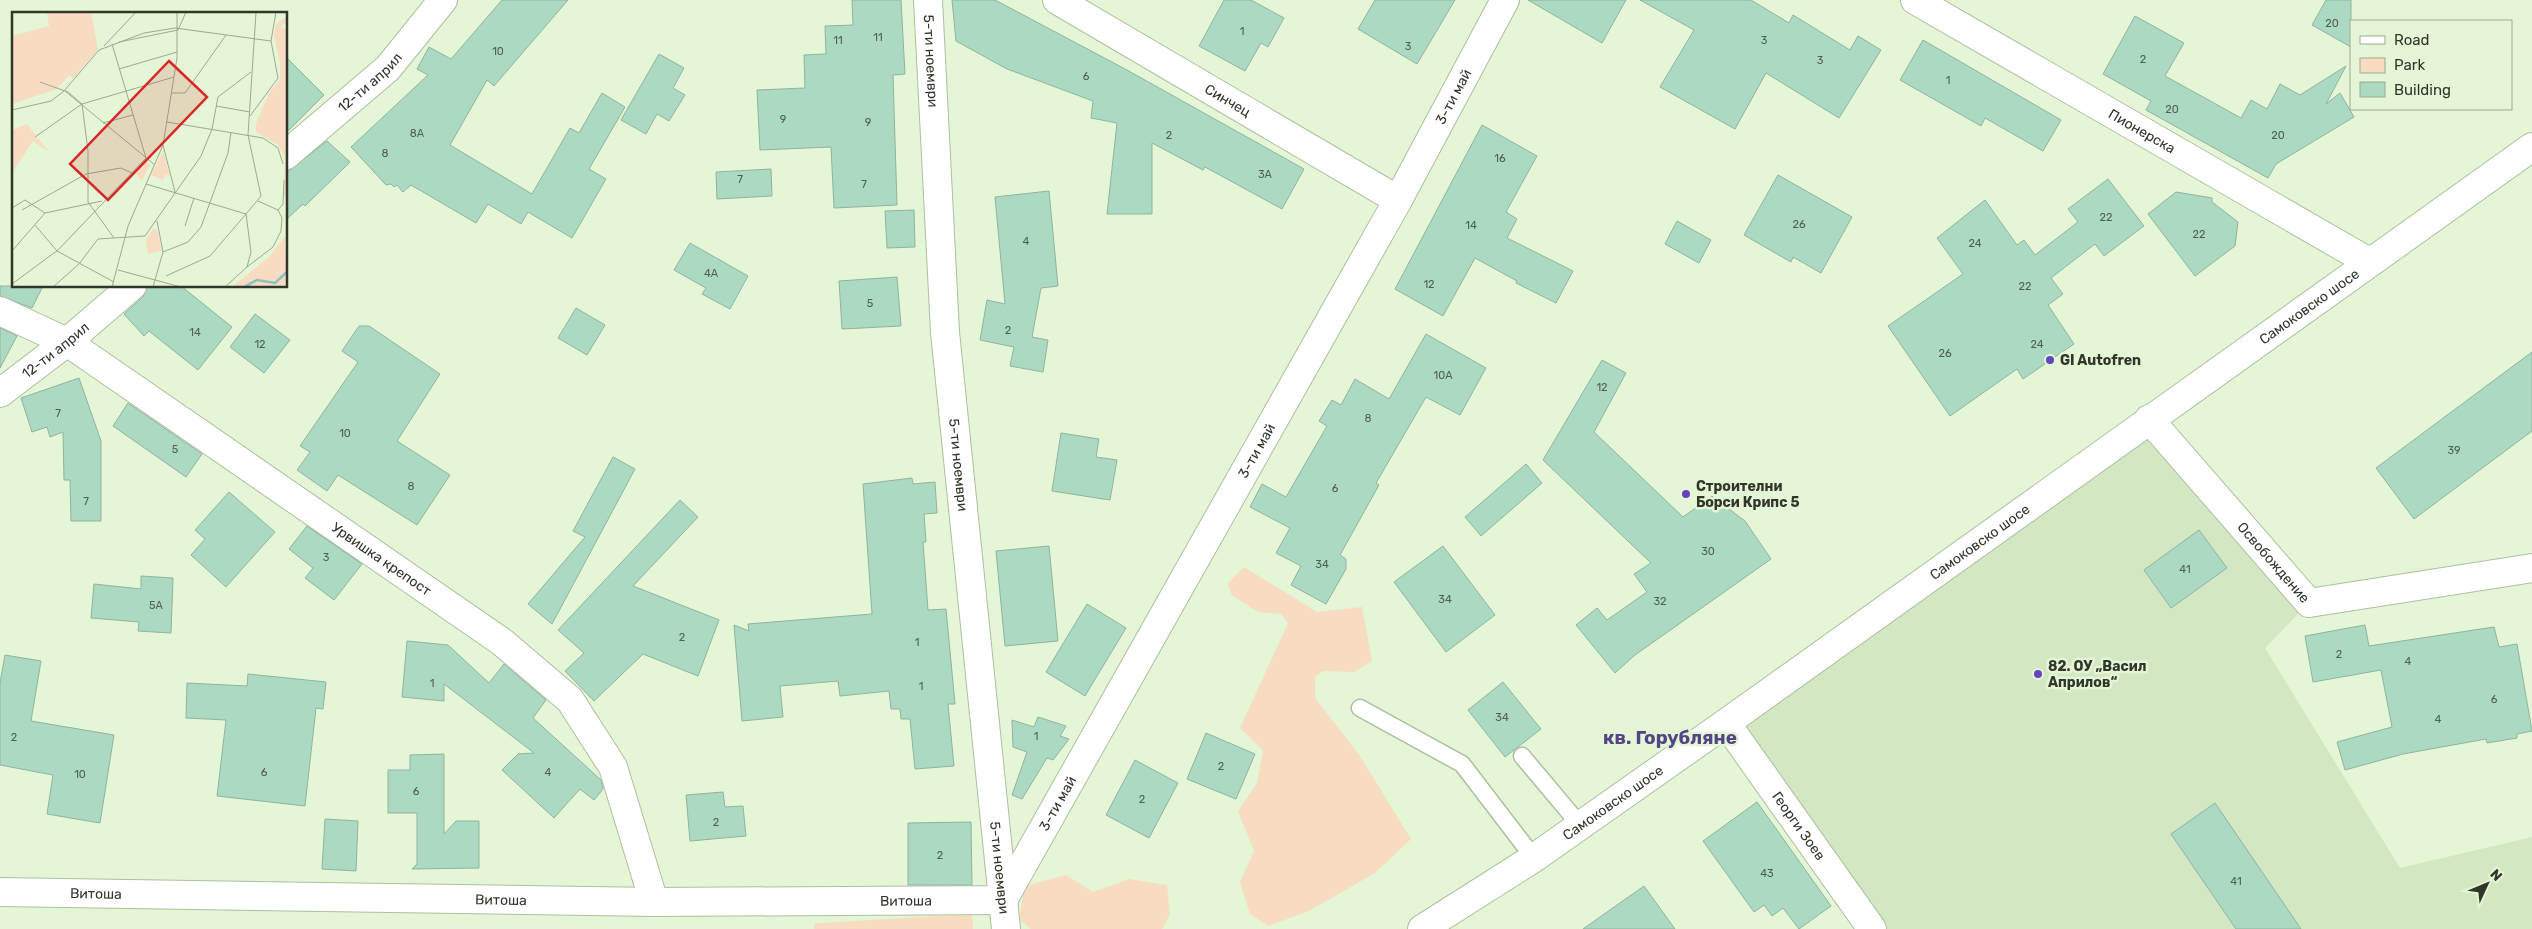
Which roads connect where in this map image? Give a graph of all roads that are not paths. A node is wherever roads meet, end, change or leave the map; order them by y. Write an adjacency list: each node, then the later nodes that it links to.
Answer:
1 (443, 0): 7 (street, 12-ти април)
2 (928, 0): 22 (street, 5-ти ноември)
3 (1057, 0): 8 (street, Синчец)
4 (1505, 0): 8 (street, 3-ти май)
5 (1915, 0): 9 (street, Пионерска)
6 (2532, 147): 9 (street, Самоковско шосе)
7 (288, 153)
8 (1398, 200): 22 (street, 3-ти май)
9 (2369, 262): 14 (street, Самоковско шосе)
10 (130, 288): 12 (street, 12-ти април)
11 (0, 311): 12 (street, Урвишка крепост)
12 (67, 342): 13 (street, 12-ти април); 23 (street, Урвишка крепост)
13 (0, 393)
14 (2149, 420): 15 (street, Освобождение); 17 (street, Самоковско шосе)
15 (2532, 568)
16 (1360, 708): 20 (lane)
17 (1726, 723): 19 (street, Самоковско шосе); 26 (street, Георги Зоев)
18 (1522, 756): 19 (lane)
19 (1580, 825): 20 (street, Самоковско шосе)
20 (1534, 858): 25 (street, Самоковско шосе)
21 (0, 892): 23 (street, Витоша)
22 (1003, 900): 23 (street, Витоша); 24 (street, 5-ти ноември)
23 (654, 902)
24 (1006, 929)
25 (1422, 929)
26 (1872, 929)

